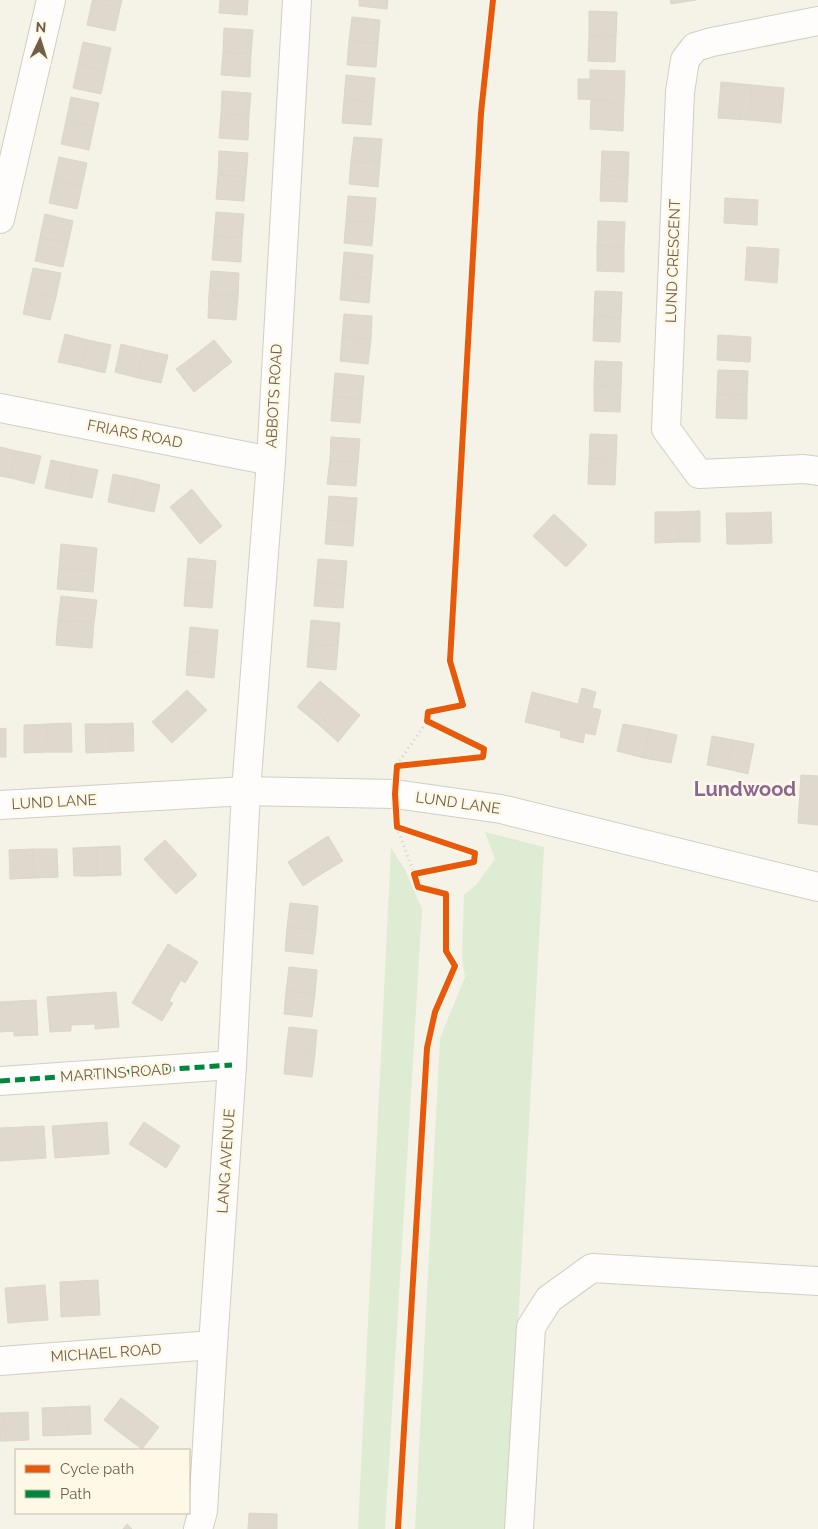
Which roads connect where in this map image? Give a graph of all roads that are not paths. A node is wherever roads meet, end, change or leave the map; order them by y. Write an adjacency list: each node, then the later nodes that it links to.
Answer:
1 (51, 0): 4 (street)
2 (297, 0): 6 (street, ABBOTS ROAD)
3 (818, 21): 7 (street, LUND CRESCENT)
4 (0, 219)
5 (0, 408): 6 (street, FRIARS ROAD)
6 (270, 461): 8 (street, ABBOTS ROAD)
7 (818, 471)
8 (246, 791): 9 (street, LUND LANE); 10 (street, LUND LANE); 11 (street, LANG AVENUE)
9 (0, 805)
10 (818, 887)
11 (232, 1065): 12 (street, MARTINS ROAD); 14 (street, LANG AVENUE)
12 (0, 1081)
13 (818, 1281): 17 (street)
14 (213, 1345): 15 (street, MICHAEL ROAD); 16 (street, LANG AVENUE)
15 (0, 1361)
16 (198, 1529)
17 (520, 1529)

